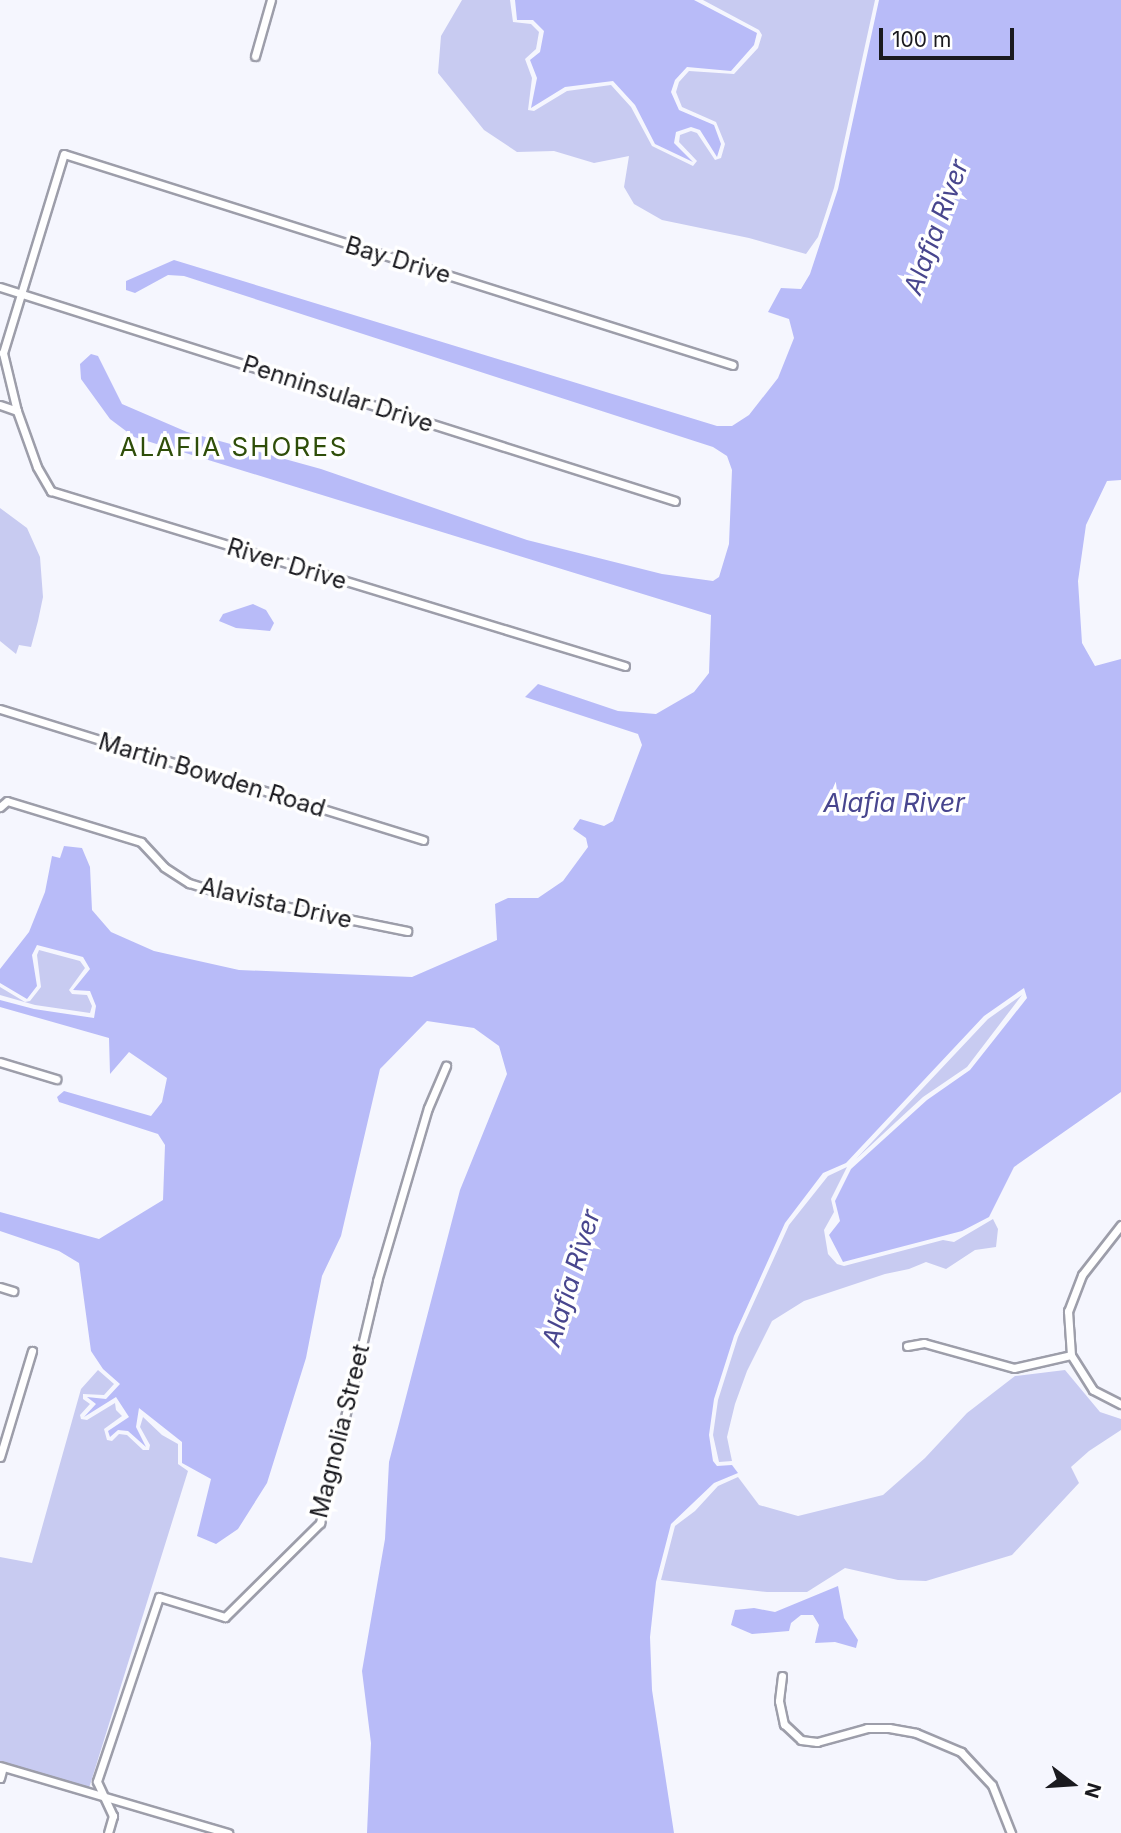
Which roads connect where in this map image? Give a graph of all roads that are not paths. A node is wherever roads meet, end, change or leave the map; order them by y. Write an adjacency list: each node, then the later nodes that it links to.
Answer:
1 (271, 0): 2 (street)
2 (255, 57)
3 (0, 287): 4 (street, Penninsular Drive)
4 (22, 294): 5 (street, Bay Drive); 7 (street); 8 (street, Penninsular Drive)
5 (733, 365)
6 (0, 405): 7 (street)
7 (18, 411): 9 (street, River Drive)
8 (675, 501)
9 (625, 666)
10 (0, 709): 12 (street, Martin Bowden Road)
11 (0, 807): 13 (street, Alavista Drive)
12 (424, 840)
13 (408, 931)
14 (0, 1062): 16 (street)
15 (446, 1066): 28 (street, Magnolia Street)
16 (56, 1079)
17 (1121, 1225): 22 (street)
18 (0, 1287): 19 (street)
19 (13, 1291)
20 (907, 1346): 22 (street)
21 (32, 1351): 24 (street)
22 (1071, 1355): 23 (street)
23 (1121, 1404)
24 (0, 1457)
25 (782, 1676): 31 (street)
26 (2, 1767): 27 (street); 28 (street)
27 (0, 1778)
28 (103, 1797): 29 (street); 30 (street)
29 (108, 1833)
30 (228, 1833)
31 (1011, 1833)

